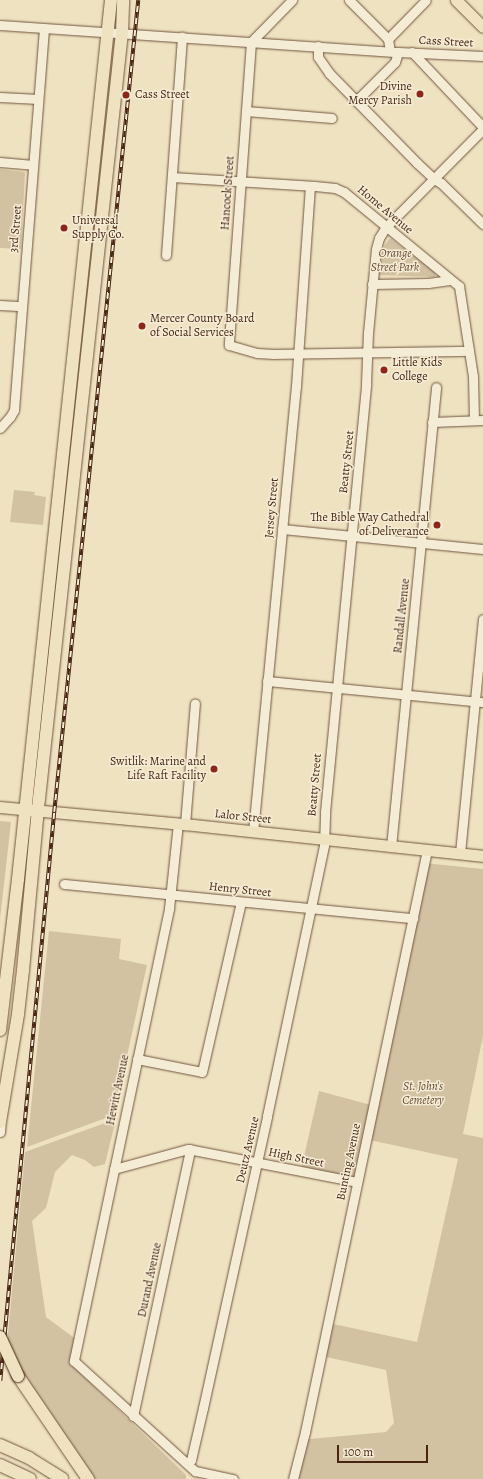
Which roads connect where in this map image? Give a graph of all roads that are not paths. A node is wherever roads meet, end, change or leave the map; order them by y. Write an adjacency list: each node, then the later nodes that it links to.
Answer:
1 (111, 0): 10 (highway)
2 (123, 0): 11 (highway)
3 (292, 0): 14 (street)
4 (349, 0): 13 (street)
5 (426, 0): 13 (street)
6 (456, 0): 8 (main road)
7 (0, 25): 9 (street, Cass Street)
8 (483, 27)
9 (44, 28): 10 (street, Cass Street); 20 (street, 3rd Street)
10 (108, 33): 11 (street, Cass Street); 56 (highway)
11 (122, 33): 12 (street, Cass Street); 57 (highway)
12 (182, 37): 14 (street, Cass Street); 27 (street)
13 (388, 39): 16 (street)
14 (251, 42): 15 (street, Cass Street); 22 (street, Hancock Street)
15 (318, 46): 16 (street, Cass Street); 21 (street)
16 (394, 51): 17 (street, Cass Street); 21 (street)
17 (412, 52): 18 (street, Cass Street); 24 (street)
18 (483, 56)
19 (0, 96): 20 (street)
20 (38, 99): 26 (street, 3rd Street)
21 (356, 101): 28 (street)
22 (246, 111): 23 (street); 29 (street, Hancock Street)
23 (332, 118)
24 (483, 128): 28 (street, Beatty Street)
25 (0, 162): 26 (street)
26 (33, 165): 37 (street, 3rd Street)
27 (172, 177): 29 (street, Home Avenue); 33 (street)
28 (434, 179): 31 (street); 32 (street, Beatty Street)
29 (241, 182): 30 (street, Home Avenue); 40 (street, Hancock Street)
30 (310, 186): 32 (street, Home Avenue); 40 (street, Jersey Street)
31 (483, 224)
32 (386, 227): 34 (street, Home Avenue); 35 (street, Beatty Street)
33 (166, 255)
34 (450, 280): 35 (street); 38 (street, Home Avenue)
35 (372, 284): 39 (street, Beatty Street)
36 (0, 305): 37 (street)
37 (22, 306): 44 (street, 3rd Street)
38 (469, 351): 39 (street); 42 (street, Home Avenue)
39 (367, 353): 40 (street); 46 (street, Beatty Street)
40 (298, 355): 45 (street, Jersey Street)
41 (436, 387): 43 (street, Randall Avenue)
42 (479, 420): 43 (street)
43 (432, 422): 47 (street, Randall Avenue)
44 (0, 428)
45 (282, 529): 46 (street); 50 (street, Jersey Street)
46 (352, 536): 47 (street); 51 (street, Beatty Street)
47 (421, 542): 48 (street); 52 (street, Randall Avenue)
48 (483, 549)
49 (483, 619): 53 (street)
50 (267, 681): 51 (street); 59 (street, Jersey Street)
51 (337, 688): 52 (street); 60 (street, Beatty Street)
52 (406, 695): 53 (street); 61 (street, Randall Avenue)
53 (479, 702): 63 (street)
54 (195, 703): 58 (street)
55 (0, 807): 56 (main road, Lalor Street)
56 (25, 810): 57 (main road, Lalor Street); 70 (highway)
57 (39, 811): 58 (main road, Lalor Street); 72 (highway)
58 (181, 823): 59 (main road, Lalor Street); 66 (street, Hewitt Avenue)
59 (253, 832): 60 (main road, Lalor Street)
60 (323, 839): 61 (main road, Lalor Street); 68 (street, Deutz Avenue)
61 (391, 847): 62 (main road, Lalor Street)
62 (427, 850): 63 (main road, Lalor Street); 69 (street, Bunting Avenue)
63 (460, 853): 64 (main road, Lalor Street)
64 (483, 856)
65 (64, 884): 66 (street, Henry Street)
66 (172, 895): 67 (street, Henry Street); 71 (street, Hewitt Avenue)
67 (241, 902): 68 (street, Henry Street); 71 (street)
68 (310, 908): 69 (street, Henry Street); 75 (street, Deutz Avenue)
69 (413, 918): 77 (street, Bunting Avenue)
70 (0, 1030)
71 (137, 1059): 76 (street, Hewitt Avenue)
72 (1, 1119): 73 (street)
73 (0, 1132)
74 (190, 1149): 75 (street, High Street); 76 (street, High Street); 79 (street, Durand Avenue)
75 (257, 1162): 77 (street, High Street); 81 (street, Deutz Avenue)
76 (114, 1169): 79 (street, Hewitt Avenue)
77 (357, 1182): 87 (street, Bunting Avenue)
78 (0, 1338): 85 (highway, bridge)
79 (133, 1416): 81 (street)
80 (0, 1445): 84 (highway)
81 (187, 1463): 86 (street)
82 (0, 1464): 83 (highway)
83 (28, 1478)
84 (62, 1479)
85 (88, 1479)
86 (233, 1479)
87 (293, 1479)

